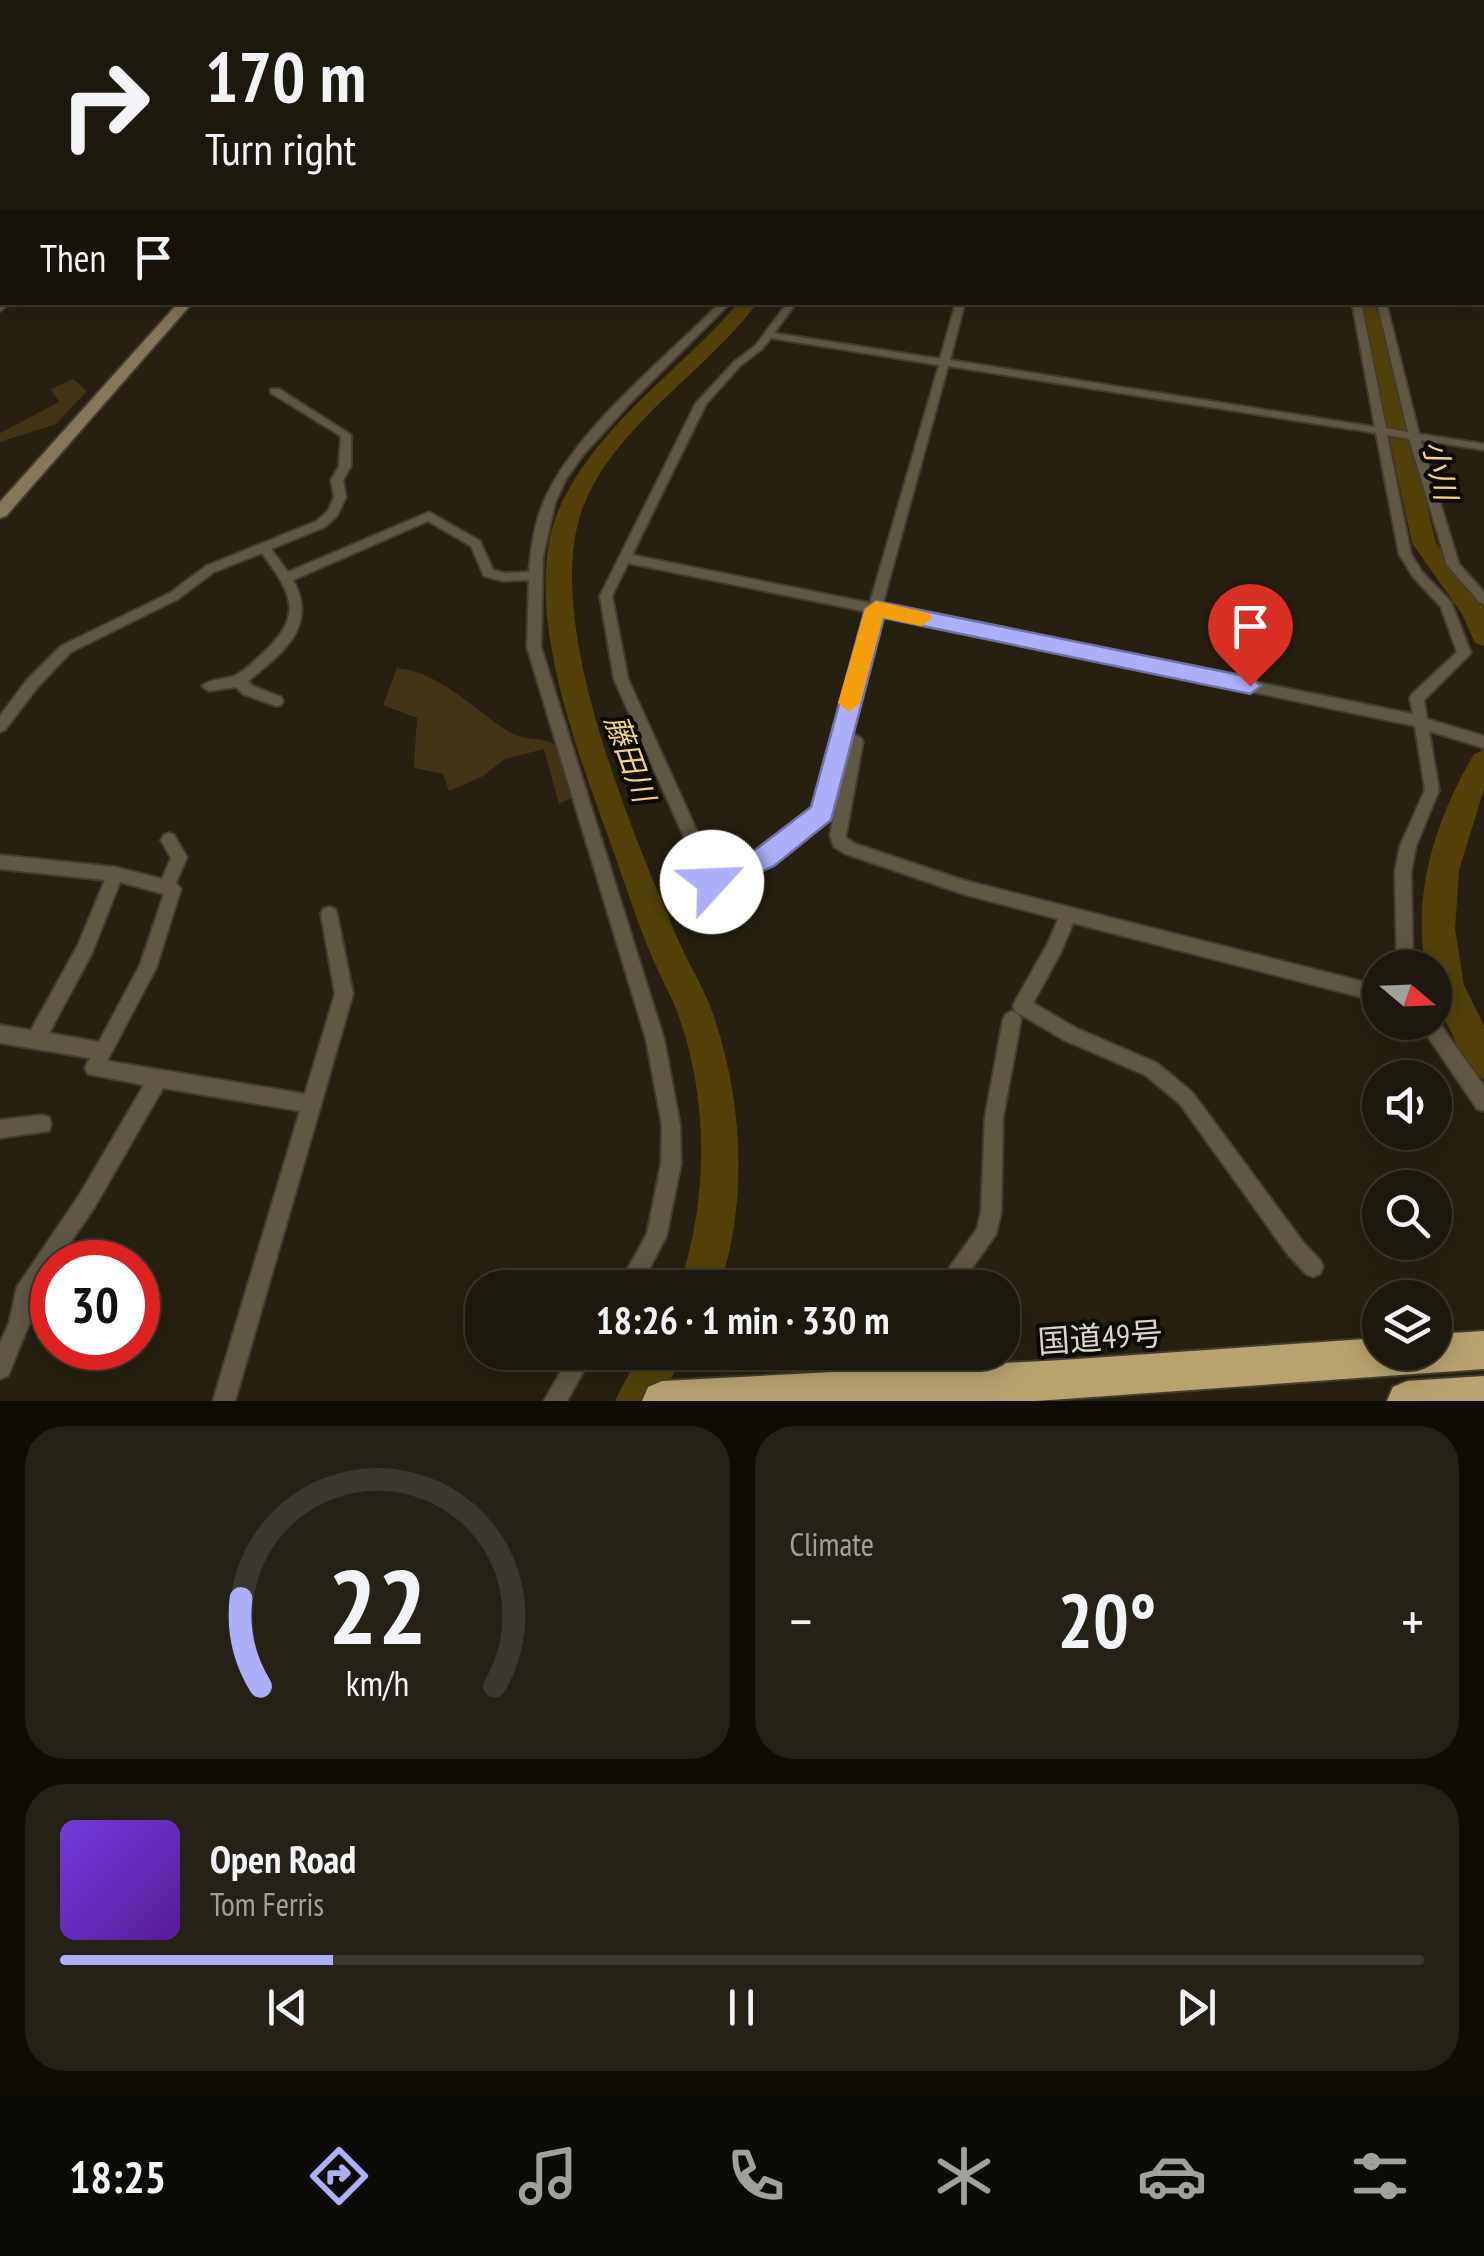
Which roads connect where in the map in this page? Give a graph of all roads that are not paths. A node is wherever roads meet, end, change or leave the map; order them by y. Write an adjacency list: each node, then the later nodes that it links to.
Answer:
1 (184, 305): 13 (street)
2 (724, 305): 16 (street)
3 (792, 305): 7 (street)
4 (960, 305): 8 (street)
5 (1357, 305): 10 (street)
6 (1383, 305): 11 (street)
7 (768, 335): 8 (street); 15 (street)
8 (945, 362): 10 (street); 19 (street)
9 (275, 391): 14 (street)
10 (1379, 430): 11 (street); 23 (street)
11 (1414, 436): 12 (street); 18 (street)
12 (1484, 446)
13 (0, 512)
14 (263, 546): 17 (street); 24 (street)
15 (626, 558): 19 (street); 25 (street)
16 (533, 576): 17 (street); 46 (street)
17 (288, 577): 20 (street)
18 (1484, 600)
19 (876, 609): 23 (street); 25 (street)
20 (239, 681): 21 (street); 22 (street)
21 (209, 686)
22 (276, 702)
23 (1419, 722): 26 (street); 33 (street)
24 (0, 726)
25 (843, 735): 32 (street)
26 (1481, 742)
27 (169, 840): 30 (street)
28 (0, 862): 29 (street)
29 (115, 874): 30 (street); 37 (street)
30 (166, 887): 39 (street)
31 (329, 914): 42 (street)
32 (1068, 914): 34 (street); 45 (street)
33 (1404, 950)
34 (1362, 989)
35 (1012, 1020): 47 (street)
36 (0, 1034): 37 (street)
37 (36, 1039): 39 (street)
38 (1441, 1040): 41 (street)
39 (102, 1052): 40 (street)
40 (158, 1079): 42 (street); 49 (street)
41 (1484, 1102)
42 (313, 1104): 55 (street)
43 (42, 1124): 44 (street)
44 (0, 1129)
45 (1313, 1266)
46 (637, 1270)
47 (959, 1270)
48 (1484, 1350): 52 (highway, 国道49号)
49 (0, 1368)
50 (573, 1370): 56 (street)
51 (889, 1370): 52 (street)
52 (880, 1389): 54 (highway, 国道49号)
53 (1484, 1396): 57 (highway)
54 (675, 1400)
55 (224, 1401)
56 (555, 1401)
57 (1407, 1401)

